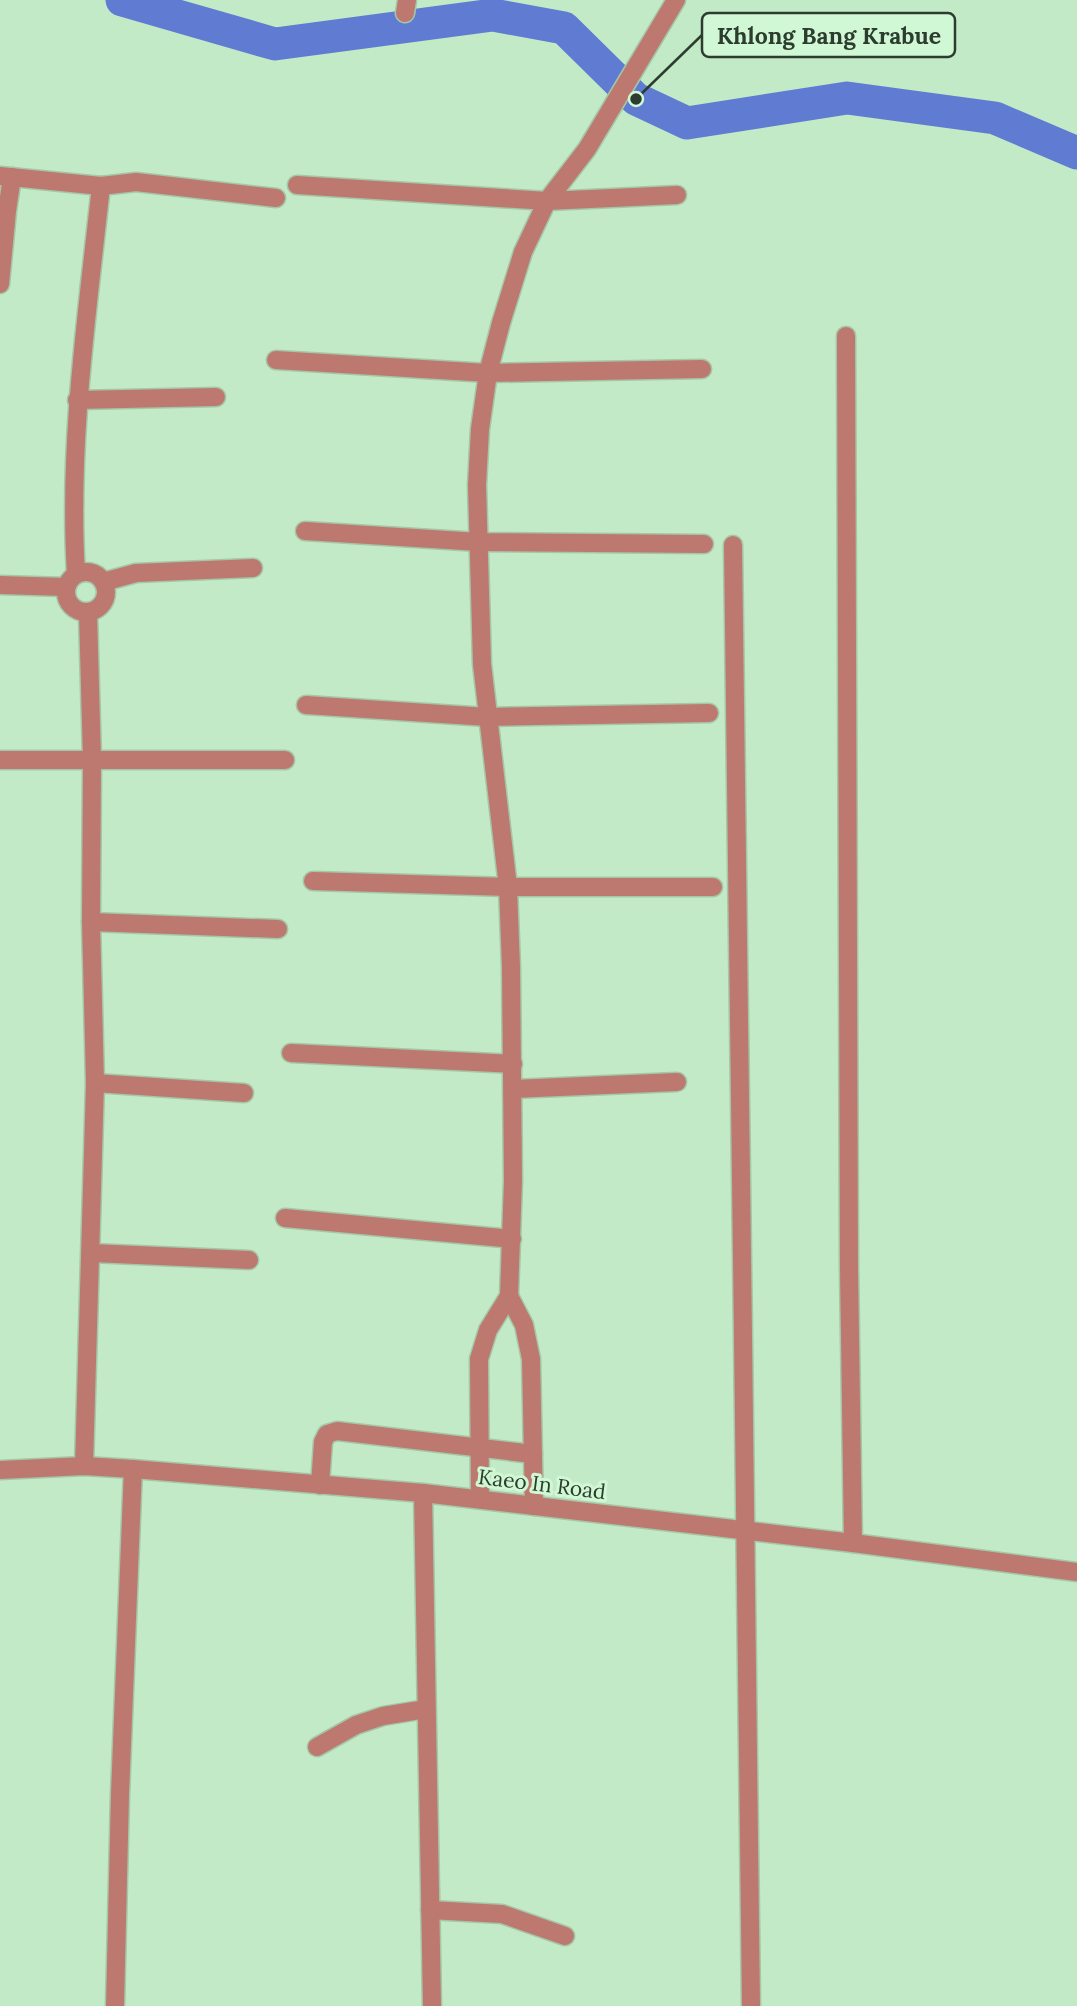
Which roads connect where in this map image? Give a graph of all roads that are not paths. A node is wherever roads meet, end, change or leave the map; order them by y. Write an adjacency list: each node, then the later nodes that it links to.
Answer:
1 (676, 0): 7 (street)
2 (6, 176): 4 (street); 8 (street)
3 (297, 185): 7 (street)
4 (101, 186): 6 (street); 14 (street)
5 (677, 195): 7 (street)
6 (276, 198)
7 (547, 201): 12 (street)
8 (0, 284)
9 (846, 336): 57 (street)
10 (276, 360): 12 (street)
11 (702, 369): 12 (street)
12 (488, 373): 16 (street)
13 (216, 397): 14 (street)
14 (77, 400): 20 (street)
15 (305, 531): 16 (street)
16 (479, 542): 17 (street); 26 (street)
17 (704, 544)
18 (733, 545): 56 (street)
19 (253, 568): 21 (street)
20 (71, 580): 21 (street); 22 (street); 23 (street)
21 (103, 582): 23 (street)
22 (0, 585)
23 (88, 612): 28 (street)
24 (306, 705): 26 (street)
25 (709, 712): 26 (street)
26 (487, 717): 31 (street)
27 (0, 760): 28 (street)
28 (92, 760): 29 (street); 33 (street)
29 (285, 760)
30 (313, 881): 31 (street)
31 (508, 887): 32 (street); 36 (street)
32 (713, 887)
33 (91, 922): 34 (street); 37 (street)
34 (278, 929)
35 (291, 1053): 36 (street)
36 (513, 1064): 39 (street)
37 (95, 1083): 40 (street); 43 (street)
38 (677, 1083): 39 (street)
39 (513, 1089): 42 (street)
40 (244, 1093)
41 (285, 1218): 42 (street)
42 (512, 1239): 45 (street)
43 (92, 1253): 44 (street); 48 (street)
44 (250, 1260)
45 (509, 1296): 46 (street); 47 (street)
46 (480, 1449): 47 (street); 51 (street); 54 (street)
47 (533, 1454): 55 (street)
48 (84, 1466): 49 (street, Kaeo In Road); 50 (street, Kaeo In Road)
49 (133, 1469): 51 (street, Kaeo In Road); 63 (street)
50 (1, 1470): 52 (street)
51 (320, 1485): 53 (street, Kaeo In Road)
52 (0, 1489)
53 (423, 1493): 54 (street, Kaeo In Road); 59 (street)
54 (481, 1499): 55 (street, Kaeo In Road)
55 (534, 1506): 56 (street, Kaeo In Road)
56 (744, 1530): 57 (street, Kaeo In Road); 65 (street)
57 (853, 1543): 58 (street, Kaeo In Road)
58 (1077, 1572)
59 (426, 1709): 60 (street); 61 (street)
60 (317, 1747)
61 (430, 1910): 62 (street); 64 (street)
62 (565, 1936)
63 (115, 2006)
64 (432, 2006)
65 (751, 2006)

